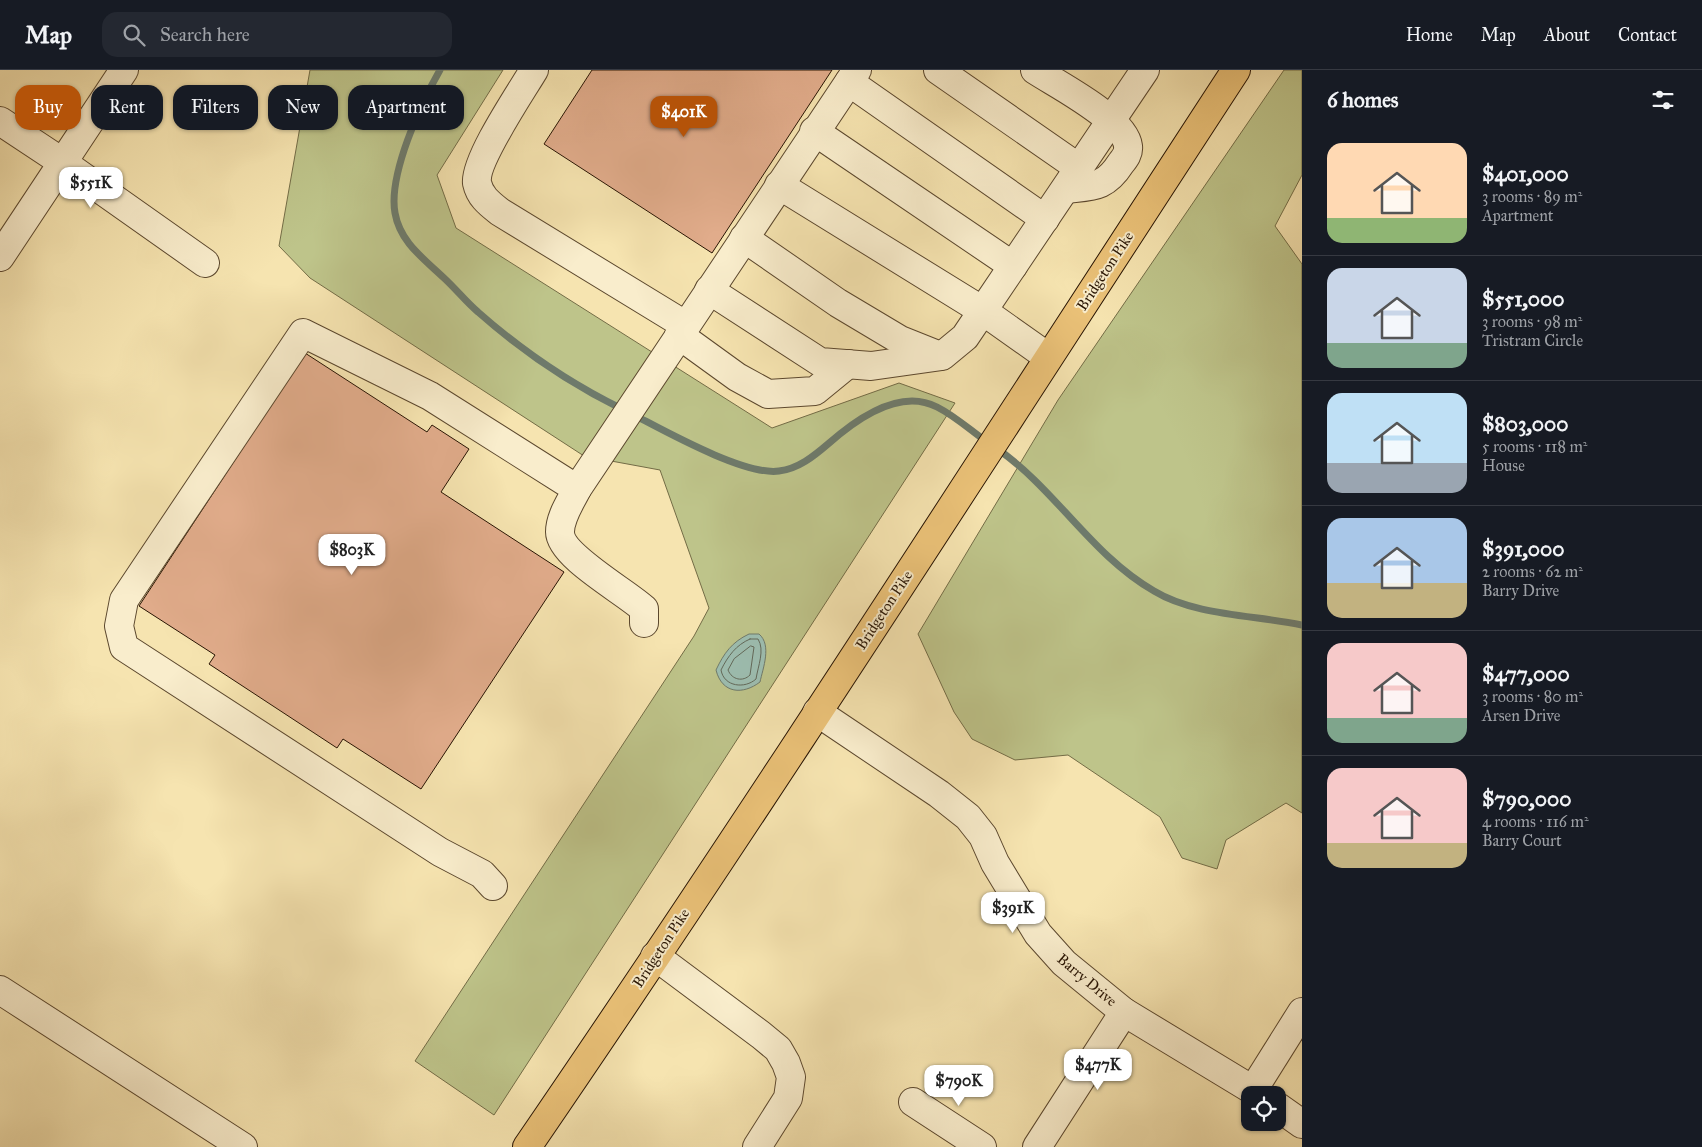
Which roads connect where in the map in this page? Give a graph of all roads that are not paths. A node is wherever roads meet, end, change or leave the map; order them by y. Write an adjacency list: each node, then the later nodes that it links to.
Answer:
1 (124, 70): 11 (street)
2 (534, 70): 21 (street)
3 (938, 70): 12 (street)
4 (1035, 70): 8 (street)
5 (1145, 70): 8 (street)
6 (1236, 70): 23 (main road, Bridgeton Pike)
7 (853, 76): 10 (street); 14 (street)
8 (1111, 120): 12 (street)
9 (0, 121): 11 (street)
10 (814, 131): 13 (street); 18 (street)
11 (62, 162): 16 (street); 17 (street)
12 (1072, 179): 14 (street)
13 (779, 184): 15 (street); 20 (street)
14 (1045, 219): 18 (street)
15 (744, 238): 19 (street); 22 (street)
16 (0, 256)
17 (205, 263)
18 (1013, 266): 20 (street)
19 (709, 290): 21 (street); 24 (street)
20 (983, 311): 22 (street); 23 (street)
21 (682, 330): 24 (street); 25 (street)
22 (942, 356): 24 (street)
23 (1048, 357): 27 (main road, Bridgeton Pike)
24 (848, 364)
25 (577, 489): 26 (street); 28 (street)
26 (644, 623)
27 (817, 712): 29 (main road, Bridgeton Pike); 31 (street, Barry Drive)
28 (493, 886)
29 (655, 956): 39 (main road, Bridgeton Pike); 40 (street)
30 (0, 990): 38 (street)
31 (1124, 1012): 33 (street, Barry Drive); 42 (street)
32 (1302, 1012): 34 (street)
33 (1247, 1086)
34 (1260, 1086)
35 (912, 1102): 41 (street)
36 (1286, 1112): 37 (street)
37 (1302, 1124)
38 (243, 1147)
39 (527, 1147)
40 (758, 1147)
41 (982, 1147)
42 (1037, 1147)

